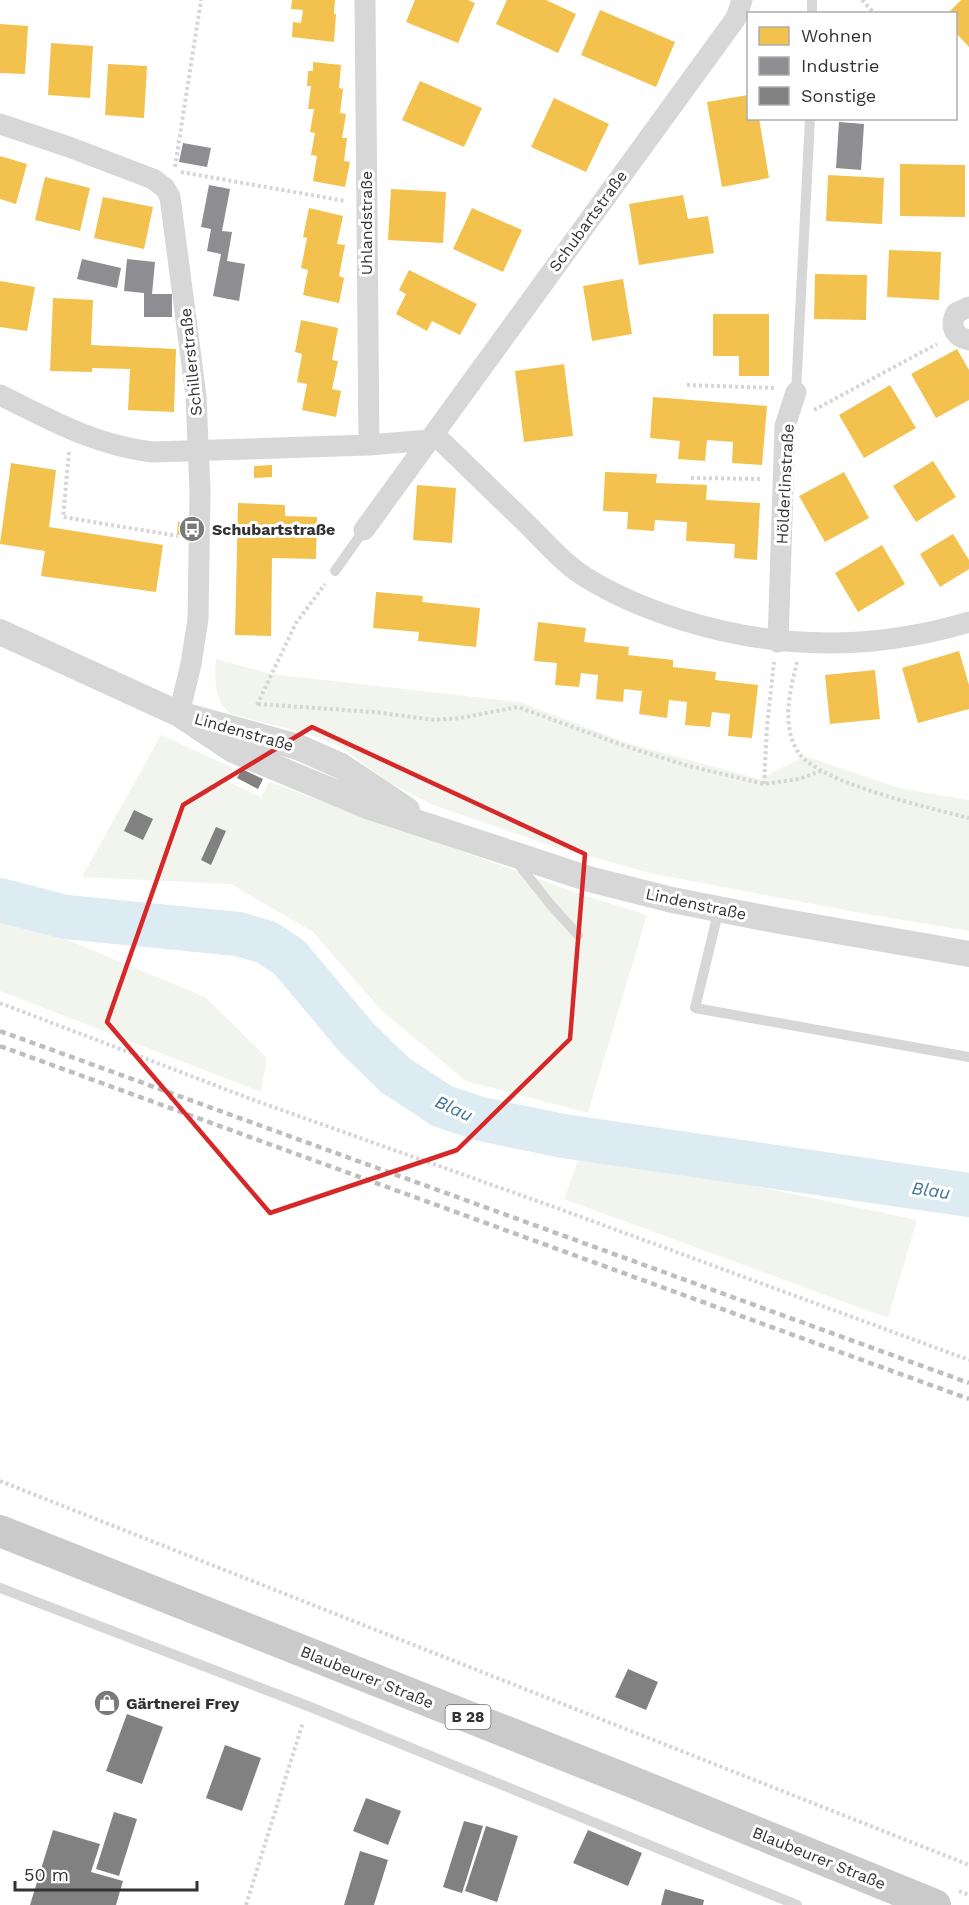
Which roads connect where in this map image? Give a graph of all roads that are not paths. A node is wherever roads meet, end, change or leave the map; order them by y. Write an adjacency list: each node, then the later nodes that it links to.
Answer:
1 (365, 0): 10 (street, Uhlandstraße)
2 (742, 0): 9 (street, Schubartstraße)
3 (810, 120): 7 (lane, Hölderlinstraße)
4 (0, 124): 11 (street, Schillerstraße)
5 (969, 307): 6 (street)
6 (962, 337)
7 (796, 391): 16 (street, Hölderlinstraße)
8 (0, 395): 11 (street)
9 (431, 437): 10 (street); 12 (street, Schubartstraße); 16 (street)
10 (369, 445): 11 (street)
11 (200, 450): 17 (street, Schillerstraße)
12 (364, 530): 13 (lane, Schubartstraße)
13 (335, 571)
14 (969, 622): 16 (street)
15 (0, 632): 17 (street, Lindenstraße)
16 (778, 642)
17 (179, 714): 18 (street, Lindenstraße)
18 (511, 854): 19 (street, Lindenstraße); 20 (lane)
19 (719, 909): 21 (street, Lindenstraße); 22 (lane)
20 (578, 935)
21 (969, 954)
22 (969, 1057)
23 (0, 1531): 26 (main road, Blaubeurer Straße / B 28)
24 (0, 1588): 25 (lane)
25 (797, 1905)
26 (935, 1905)

